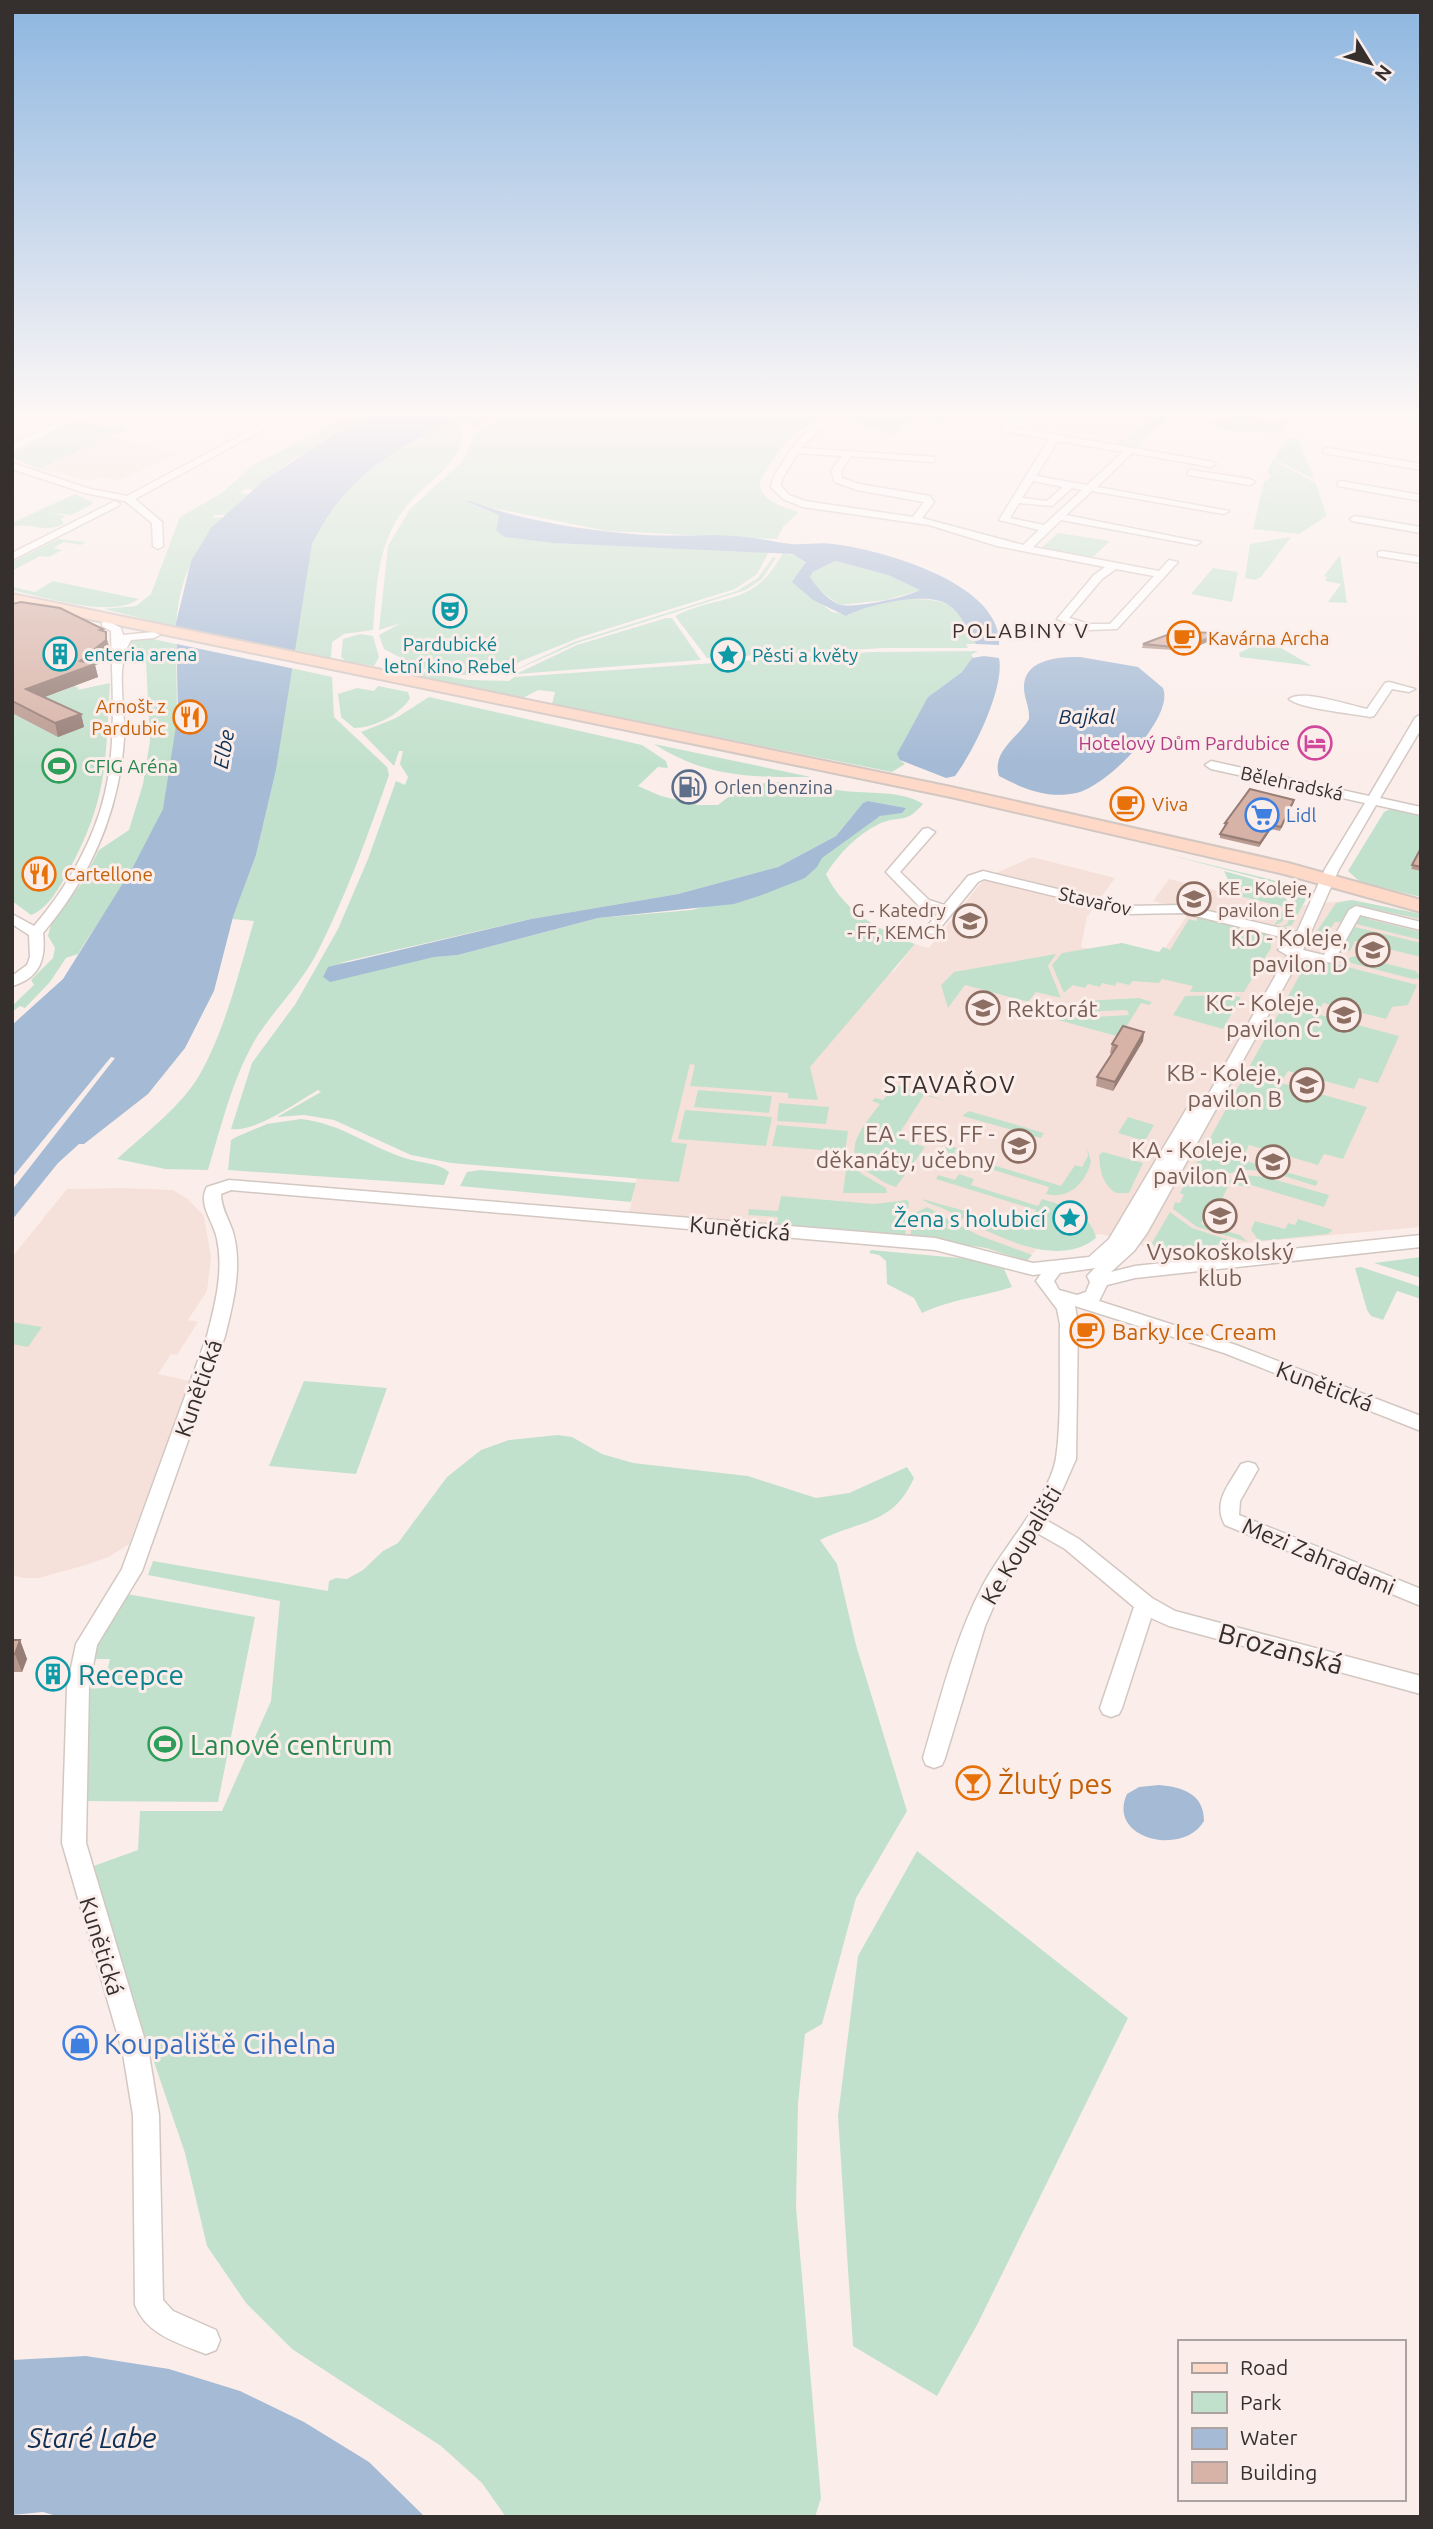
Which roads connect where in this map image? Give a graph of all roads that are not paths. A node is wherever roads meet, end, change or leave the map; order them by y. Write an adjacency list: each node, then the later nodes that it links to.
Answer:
1 (54, 530): 10 (street)
2 (62, 530): 10 (street)
3 (157, 530): 8 (street)
4 (958, 530): 9 (street)
5 (1045, 530): 9 (street)
6 (1130, 530): 7 (street)
7 (1196, 542)
8 (158, 546)
9 (1026, 548): 14 (street)
10 (12, 554)
11 (1382, 554): 12 (street)
12 (1421, 560)
13 (1173, 562): 15 (street)
14 (1114, 565): 15 (street); 15 (street)
15 (1161, 574)
16 (12, 597): 19 (main road)
17 (12, 605): 18 (main road)
18 (117, 629): 19 (main road); 20 (street)
19 (156, 631): 20 (street); 21 (main road); 21 (main road)
20 (119, 650): 35 (street)
21 (359, 673): 29 (main road)
22 (1409, 689): 23 (street)
23 (1323, 704)
24 (1421, 718): 26 (street, Bělehradská)
25 (1211, 765): 26 (street, Bělehradská)
26 (1374, 801): 27 (street); 29 (street, Bělehradská)
27 (1421, 811)
28 (928, 832): 31 (street)
29 (1327, 883): 30 (main road); 36 (street, Bělehradská)
30 (1421, 906)
31 (947, 911): 34 (street, Stavařov); 36 (street, Stavařov)
32 (12, 918): 35 (street)
33 (1421, 926): 37 (street)
34 (931, 930)
35 (36, 933): 38 (street)
36 (1299, 937): 37 (street, Bělehradská)
37 (1290, 951): 40 (street, Bělehradská)
38 (12, 982)
39 (1421, 1241): 42 (street)
40 (1111, 1255): 41 (street); 42 (street); 44 (street, Bělehradská)
41 (1063, 1266): 43 (street, Kunětická); 44 (street); 45 (street)
42 (1184, 1266): 44 (street)
43 (1023, 1267): 45 (street, Kunětická); 57 (street, Kunětická)
44 (1098, 1280): 46 (street, Bělehradská); 48 (street, Kunětická)
45 (1052, 1293): 46 (street, Kunětická); 47 (street, Ke Koupališti)
46 (1079, 1301): 47 (street, Ke Koupališti); 48 (street, Kunětická)
47 (1069, 1324): 51 (street, Ke Koupališti)
48 (1230, 1349): 49 (street, Kunětická)
49 (1421, 1424)
50 (1248, 1469): 52 (street, Mezi Zahradami)
51 (1035, 1523): 53 (street, Brozanská); 56 (street, Ke Koupališti)
52 (1421, 1598)
53 (1145, 1604): 54 (street, Brozanská); 55 (street)
54 (1421, 1685)
55 (1111, 1708)
56 (934, 1758)
57 (206, 2340)

